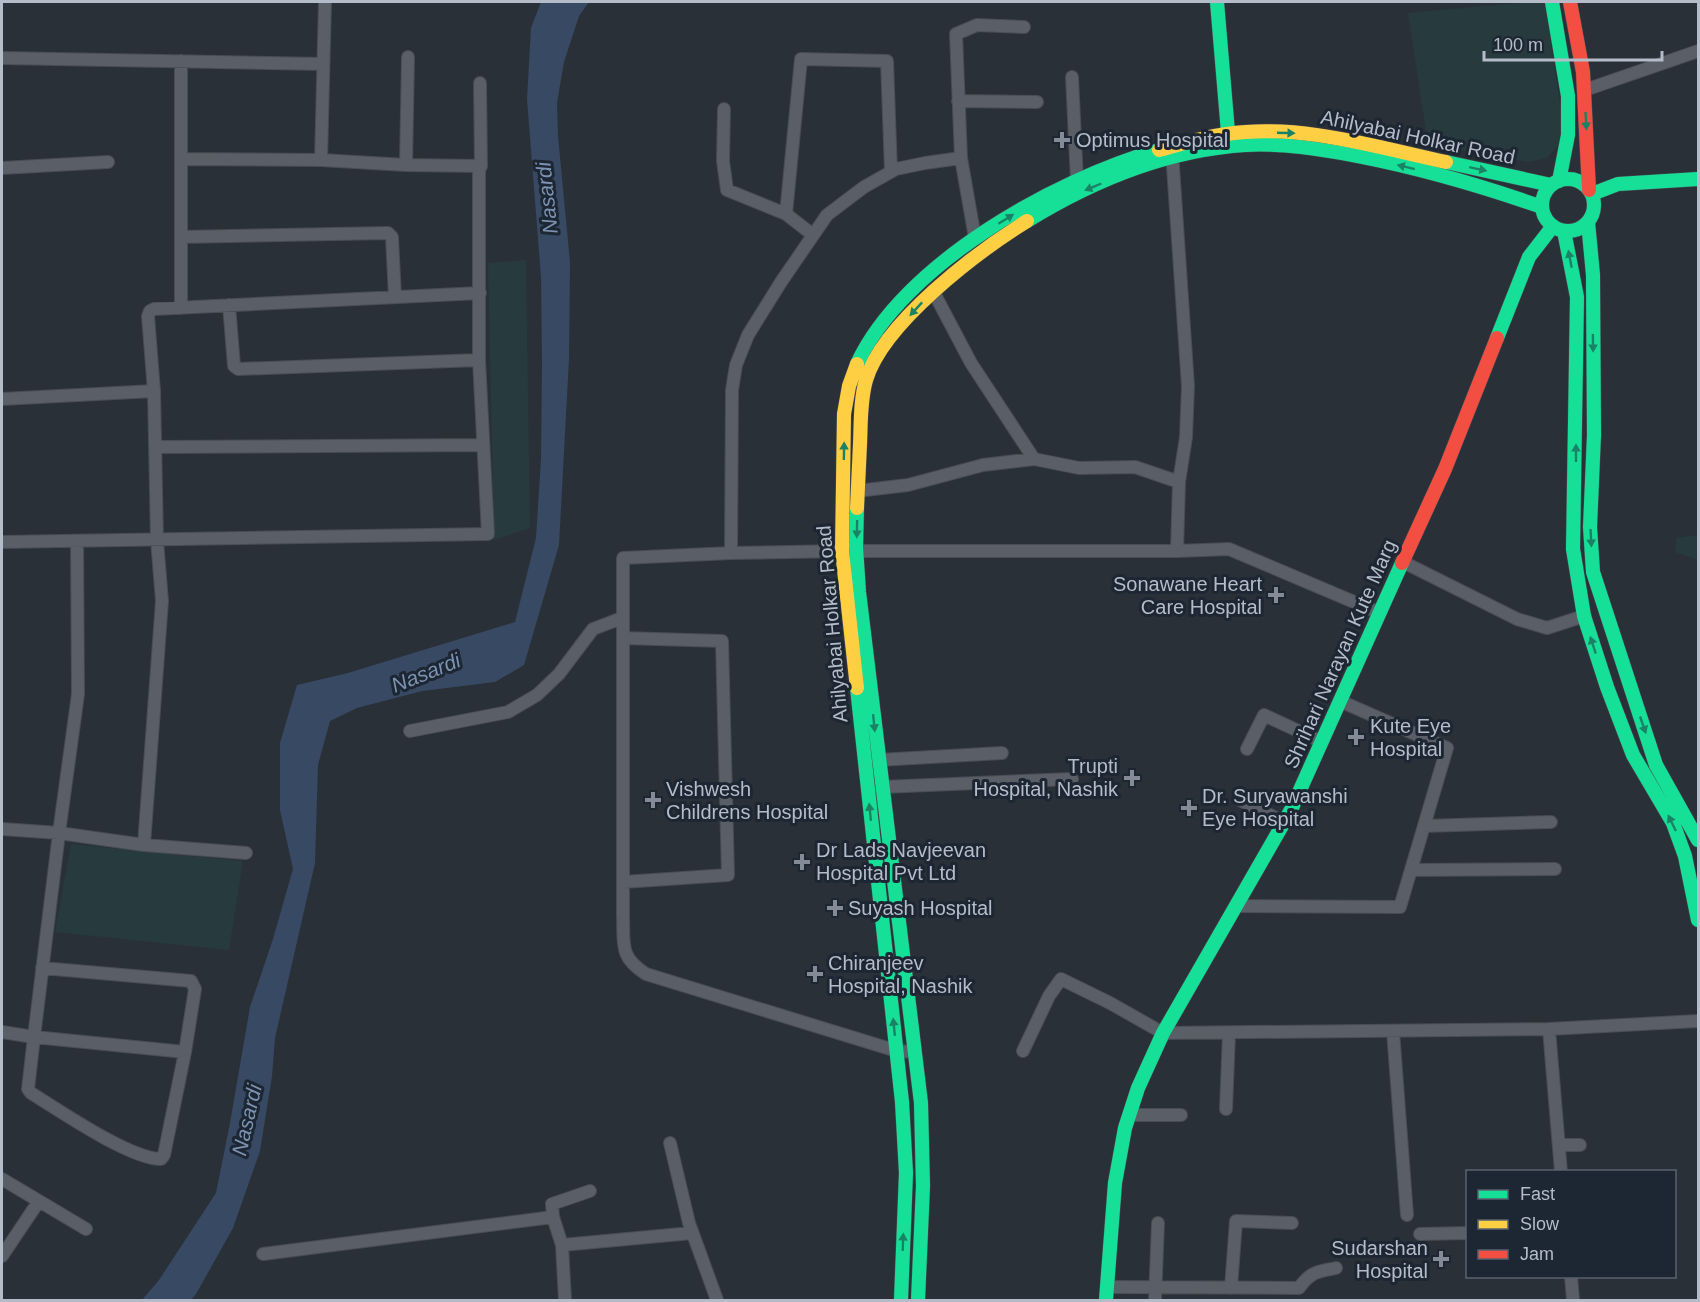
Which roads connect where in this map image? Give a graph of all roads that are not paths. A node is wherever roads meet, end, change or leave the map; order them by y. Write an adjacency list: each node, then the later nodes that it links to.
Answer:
1 (325, 2): 10 (street)
2 (1552, 2): 29 (main road)
3 (1570, 2): 13 (main road)
4 (1216, 6): 17 (main road)
5 (1024, 27): 14 (street)
6 (1698, 51): 13 (street)
7 (408, 57): 23 (street)
8 (2, 58): 9 (street)
9 (182, 61): 10 (street); 20 (street)
10 (323, 64): 21 (street)
11 (1072, 77): 28 (street)
12 (480, 83): 24 (street)
13 (1585, 90): 30 (main road, one-way to 30)
14 (958, 101): 15 (street); 19 (street)
15 (1036, 102)
16 (724, 109): 32 (street)
17 (1228, 140): 18 (main road, Ahilyabai Holkar Road); 29 (main road, Ahilyabai Holkar Road, one-way to 29); 31 (main road, Ahilyabai Holkar Road, one-way to 17)
18 (1172, 152): 28 (main road, Ahilyabai Holkar Road); 38 (main road, Ahilyabai Holkar Road, one-way to 38); 49 (street)
19 (961, 158): 26 (street); 37 (street)
20 (182, 159): 21 (street); 36 (street)
21 (321, 160): 23 (street)
22 (108, 162): 25 (street)
23 (406, 165): 24 (street)
24 (481, 166): 39 (street)
25 (2, 168)
26 (891, 172): 32 (street); 35 (street)
27 (1698, 179): 30 (main road)
28 (1077, 181): 37 (main road, Ahilyabai Holkar Road, one-way to 28)
29 (1555, 183): 30 (main road); 31 (main road)
30 (1591, 192): 33 (main road)
31 (1542, 207): 34 (main road)
32 (786, 214): 35 (street)
33 (1588, 222): 34 (main road); 52 (main road, one-way to 52)
34 (1559, 228): 51 (main road, one-way to 34); 60 (main road, Shrihari Narayan Kute Marg)
35 (813, 235): 59 (street)
36 (181, 237): 40 (street); 42 (street)
37 (975, 238): 57 (main road, Ahilyabai Holkar Road, one-way to 37)
38 (933, 291): 48 (street); 50 (main road, Ahilyabai Holkar Road, one-way to 50)
39 (480, 292): 40 (street); 43 (street)
40 (395, 297): 41 (street)
41 (229, 305): 42 (street); 43 (street)
42 (181, 308): 44 (street)
43 (479, 360): 46 (street)
44 (153, 391): 45 (street); 47 (street)
45 (2, 399)
46 (482, 445): 47 (street); 53 (street)
47 (156, 447): 53 (street)
48 (1034, 459): 49 (street); 50 (street)
49 (1179, 483): 56 (street)
50 (857, 491): 58 (main road, Ahilyabai Holkar Road, one-way to 58)
51 (1574, 512): 52 (main road); 62 (main road)
52 (1591, 513): 79 (main road, one-way to 79)
53 (157, 540): 54 (street); 80 (street)
54 (77, 541): 55 (street); 78 (street)
55 (2, 542)
56 (1177, 551): 58 (street); 61 (street)
57 (842, 552): 58 (street); 59 (street); 96 (main road, Ahilyabai Holkar Road, one-way to 57)
58 (856, 552): 70 (main road, Ahilyabai Holkar Road, one-way to 70)
59 (731, 553): 63 (street)
60 (1403, 562): 61 (main road, Shrihari Narayan Kute Marg); 62 (street)
61 (1380, 613): 65 (main road, Shrihari Narayan Kute Marg)
62 (1584, 616): 82 (main road, one-way to 62)
63 (622, 618): 64 (street); 66 (street)
64 (623, 638): 85 (street); 85 (street)
65 (1340, 701): 67 (main road, Shrihari Narayan Kute Marg); 76 (street)
66 (410, 731)
67 (1322, 742): 68 (street); 74 (main road, Shrihari Narayan Kute Marg)
68 (1247, 749)
69 (1002, 753): 70 (street)
70 (878, 760): 72 (main road, Ahilyabai Holkar Road)
71 (1072, 779): 72 (street)
72 (882, 787): 99 (main road, Ahilyabai Holkar Road)
73 (1240, 800): 74 (street)
74 (1284, 822): 86 (main road, Shrihari Narayan Kute Marg)
75 (1551, 822): 76 (street)
76 (1424, 826): 84 (street)
77 (2, 829): 78 (street)
78 (59, 833): 80 (street); 88 (street)
79 (1698, 840)
80 (144, 845): 81 (street)
81 (246, 853)
82 (1692, 855): 87 (main road)
83 (1555, 869): 84 (street)
84 (1411, 870): 86 (street)
85 (623, 882): 96 (street)
86 (1236, 906): 93 (main road, Shrihari Narayan Kute Marg)
87 (1698, 920)
88 (42, 968): 95 (street); 98 (street)
89 (1698, 1021): 90 (street)
90 (1549, 1029): 91 (street); 104 (street)
91 (1393, 1031): 94 (street); 110 (street)
92 (2, 1032): 95 (street)
93 (1163, 1033): 94 (street); 97 (street); 101 (main road, Shrihari Narayan Kute Marg)
94 (1229, 1033): 100 (street)
95 (34, 1037): 98 (street); 98 (street)
96 (897, 1051): 99 (street); 128 (main road, Ahilyabai Holkar Road, one-way to 96)
97 (1023, 1051)
98 (185, 1052)
99 (915, 1052): 129 (main road, Ahilyabai Holkar Road)
100 (1226, 1109)
101 (1129, 1115): 102 (street); 125 (main road, Shrihari Narayan Kute Marg)
102 (1181, 1115)
103 (670, 1143): 115 (street)
104 (1559, 1144): 105 (street); 106 (street)
105 (1580, 1145)
106 (1563, 1169)
107 (2, 1179): 109 (street)
108 (590, 1191): 111 (street)
109 (39, 1201): 114 (street); 120 (street)
110 (1407, 1215)
111 (553, 1217): 118 (street); 119 (street)
112 (1158, 1223): 123 (street)
113 (1292, 1223): 124 (street)
114 (86, 1229)
115 (692, 1233): 118 (street); 127 (street)
116 (1466, 1233): 117 (street)
117 (1420, 1234)
118 (562, 1245): 126 (street)
119 (263, 1254)
120 (2, 1256)
121 (1336, 1268): 124 (street)
122 (1571, 1278): 131 (street)
123 (1155, 1287): 124 (street); 125 (street); 130 (street)
124 (1230, 1288)
125 (1106, 1294)
126 (565, 1300)
127 (717, 1300)
128 (901, 1300)
129 (918, 1300)
130 (1155, 1300)
131 (1573, 1300)

